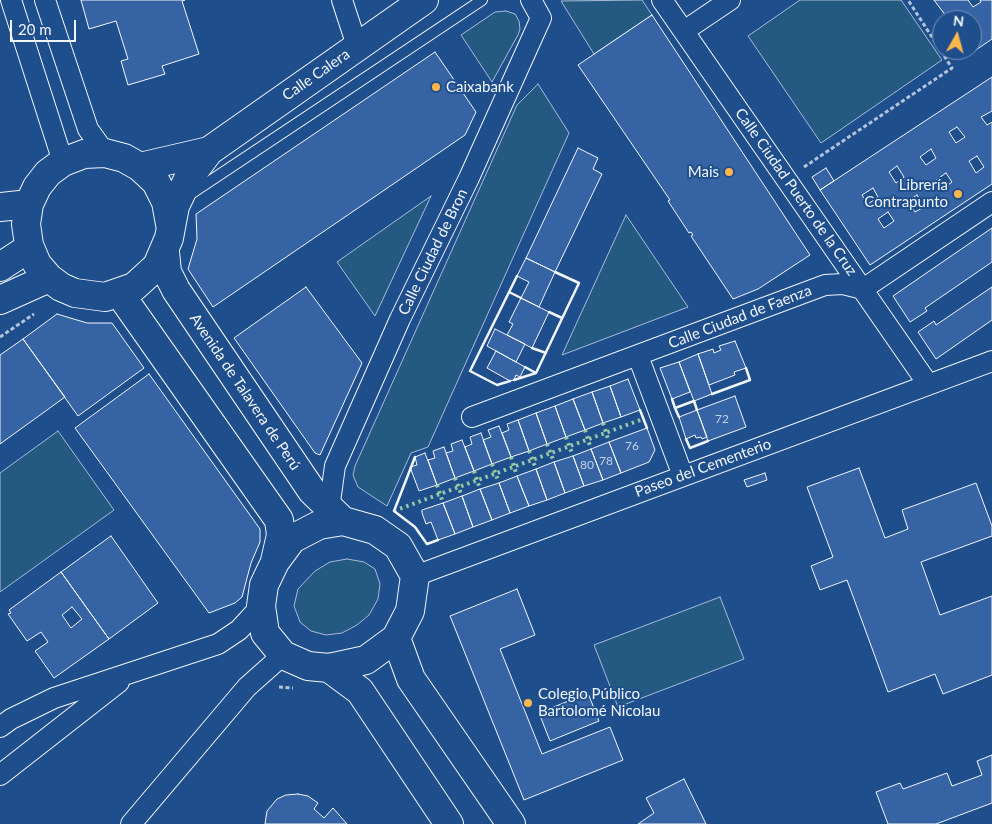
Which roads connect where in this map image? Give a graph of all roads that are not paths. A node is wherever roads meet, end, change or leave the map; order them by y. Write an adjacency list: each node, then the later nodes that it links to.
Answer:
1 (11, 0): 13 (street)
2 (44, 0): 12 (street)
3 (342, 0): 10 (street)
4 (424, 0): 10 (street, Calle Calera)
5 (482, 0): 18 (lane)
6 (531, 0): 32 (street, Calle Ciudad de Bron)
7 (662, 0): 9 (street, Calle Ciudad Puerto de la Cruz)
8 (730, 0): 9 (street)
9 (684, 31): 24 (street, Calle Ciudad Puerto de la Cruz)
10 (357, 46): 11 (street, Calle Calera)
11 (209, 151): 14 (street, Calle Calera); 18 (street, Calle Calera)
12 (106, 154): 13 (street, Calle Calera); 14 (street, Calle Calera)
13 (63, 162): 16 (street, Calle Calera)
14 (140, 167): 18 (street, Calle Calera)
15 (992, 202): 24 (street)
16 (29, 204): 17 (street); 20 (street, Calle Calera)
17 (0, 207)
18 (172, 215): 21 (street, Calle Calera)
19 (0, 243): 20 (street)
20 (29, 246): 22 (street); 23 (street, Calle Calera)
21 (165, 252): 25 (street, Calle Calera); 32 (street, Avenida de Talavera de Perú)
22 (0, 267)
23 (49, 278): 25 (street, Calle Calera); 26 (street)
24 (863, 289): 27 (street, Calle Ciudad de Faenza); 29 (street, Calle Ciudad Puerto de la Cruz)
25 (120, 294): 33 (street)
26 (0, 300)
27 (638, 356): 30 (street, Calle Ciudad de Faenza); 31 (street)
28 (992, 361): 29 (street, Paseo del Cementerio)
29 (928, 384): 31 (street, Paseo del Cementerio)
30 (472, 417)
31 (683, 476): 34 (street, Paseo del Cementerio)
32 (336, 515): 33 (street); 34 (street)
33 (275, 562): 35 (street)
34 (415, 576): 36 (street)
35 (261, 606): 37 (street); 39 (street)
36 (396, 638): 38 (street); 44 (street)
37 (283, 655): 38 (street); 42 (street)
38 (329, 668): 43 (street)
39 (128, 675): 40 (street); 41 (street)
40 (0, 727)
41 (0, 775)
42 (131, 824)
43 (449, 824)
44 (511, 824)

